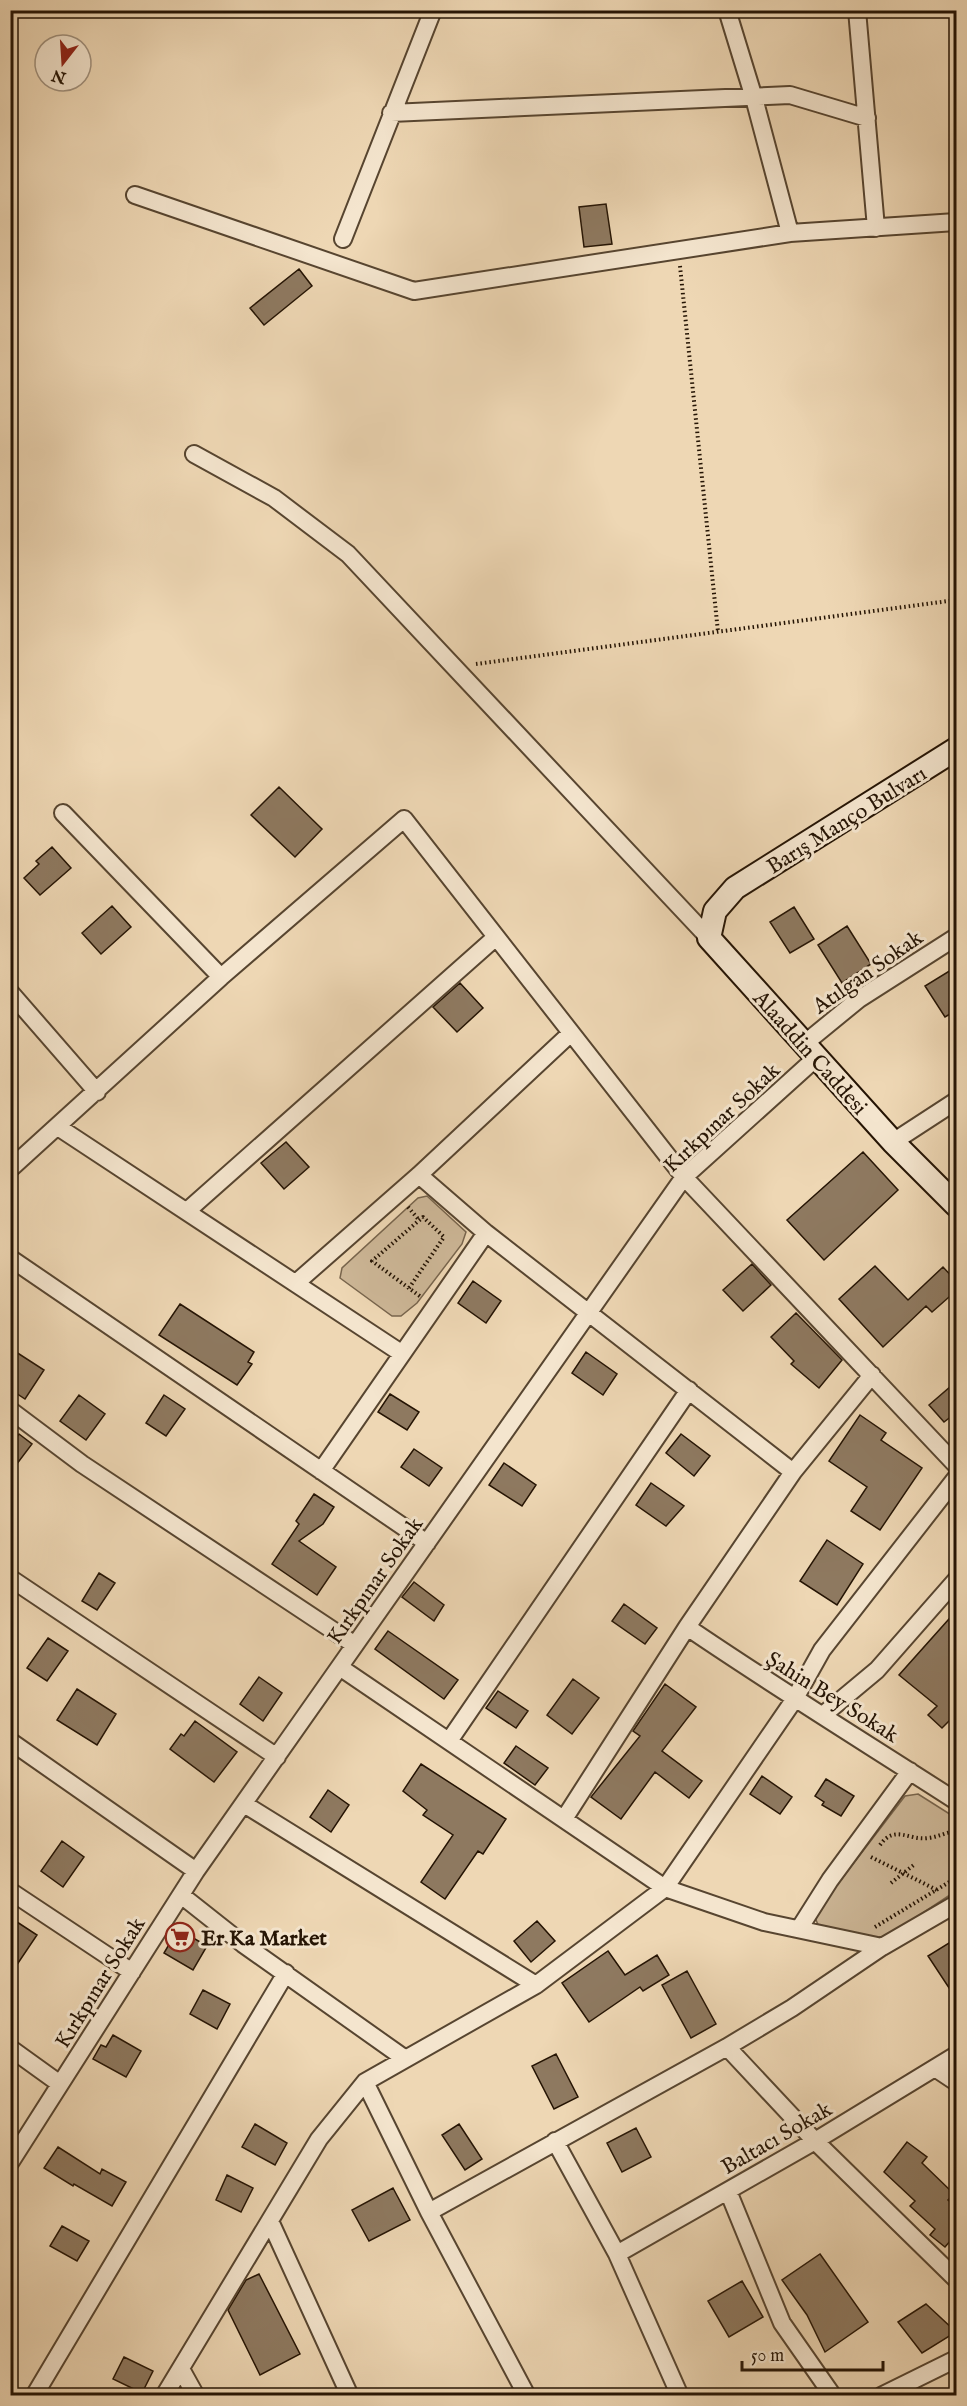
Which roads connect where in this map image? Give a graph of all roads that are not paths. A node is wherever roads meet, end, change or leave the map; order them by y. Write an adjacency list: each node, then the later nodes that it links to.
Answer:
1 (433, 10): 5 (street)
2 (727, 10): 4 (street)
3 (857, 10): 6 (street)
4 (754, 98): 5 (street); 6 (street); 10 (street)
5 (391, 113): 11 (street)
6 (867, 118): 9 (street)
7 (135, 195): 10 (street)
8 (957, 222): 9 (street)
9 (876, 228): 10 (street)
10 (790, 233)
11 (343, 239)
12 (194, 454): 17 (street)
13 (957, 749): 17 (street, Barış Manço Bulvarı)
14 (63, 813): 18 (street)
15 (496, 936): 18 (street); 20 (street); 30 (street)
16 (957, 937): 21 (street, Atılgan Sokak)
17 (709, 938): 21 (street, Alaaddin Caddesi)
18 (221, 977): 22 (street)
19 (10, 992): 22 (street)
20 (571, 1033): 27 (street); 28 (street)
21 (810, 1051): 25 (street, Alaaddin Caddesi); 28 (street, Kırkpınar Sokak)
22 (97, 1092): 24 (street)
23 (957, 1101): 25 (street)
24 (58, 1127): 26 (street); 30 (street)
25 (893, 1142): 29 (street, Alaaddin Caddesi)
26 (10, 1169)
27 (419, 1175): 31 (street); 33 (street)
28 (684, 1177): 34 (street, Kırkpınar Sokak); 36 (street)
29 (957, 1205)
30 (187, 1211): 33 (street)
31 (486, 1233): 34 (street); 35 (street)
32 (10, 1258): 40 (street)
33 (296, 1283): 35 (street)
34 (590, 1312): 37 (street); 43 (street, Kırkpınar Sokak)
35 (401, 1353): 40 (street)
36 (872, 1375): 39 (street); 41 (street)
37 (689, 1390): 41 (street); 52 (street)
38 (10, 1410): 47 (street)
39 (957, 1465)
40 (321, 1471): 43 (street)
41 (793, 1472): 46 (street)
42 (957, 1478): 49 (street)
43 (427, 1543): 47 (street, Kırkpınar Sokak)
44 (10, 1578): 53 (street)
45 (957, 1580): 50 (street)
46 (687, 1627): 49 (street, Şahin Bey Sokak); 57 (street)
47 (355, 1645): 48 (street, Kırkpınar Sokak)
48 (341, 1668): 52 (street); 53 (street, Kırkpınar Sokak)
49 (794, 1700): 50 (street, Şahin Bey Sokak); 59 (street)
50 (823, 1715): 54 (street, Şahin Bey Sokak)
51 (10, 1741): 58 (street)
52 (449, 1741): 57 (street)
53 (277, 1756): 56 (street, Kırkpınar Sokak)
54 (910, 1771): 55 (street, Şahin Bey Sokak); 63 (street)
55 (957, 1800)
56 (244, 1803): 58 (street, Kırkpınar Sokak); 67 (street)
57 (564, 1819): 59 (street)
58 (196, 1871): 61 (street, Kırkpınar Sokak)
59 (665, 1888): 63 (street); 67 (street)
60 (10, 1891): 65 (street)
61 (181, 1895): 65 (street, Kırkpınar Sokak); 66 (street)
62 (955, 1904): 64 (street)
63 (799, 1929): 64 (street)
64 (882, 1947): 68 (street)
65 (132, 1972): 75 (street, Kırkpınar Sokak)
66 (286, 1973): 71 (street); 86 (street)
67 (536, 1985): 71 (street)
68 (727, 2047): 76 (street); 77 (street)
69 (10, 2048): 75 (street)
70 (957, 2055): 72 (street, Baltacı Sokak)
71 (404, 2058): 73 (street)
72 (936, 2067): 74 (street); 77 (street, Baltacı Sokak)
73 (365, 2082): 80 (street); 81 (street)
74 (957, 2082)
75 (60, 2084): 78 (street, Kırkpınar Sokak)
76 (555, 2141): 80 (street); 82 (street)
77 (815, 2141): 79 (street, Baltacı Sokak); 83 (street)
78 (10, 2163)
79 (728, 2191): 82 (street, Baltacı Sokak); 92 (street)
80 (429, 2212): 90 (street)
81 (270, 2221): 85 (street); 89 (street)
82 (617, 2254): 91 (street)
83 (957, 2279)
84 (957, 2359): 93 (street)
85 (181, 2369): 87 (street); 88 (street)
86 (34, 2396)
87 (164, 2396)
88 (196, 2396)
89 (350, 2396)
90 (527, 2396)
91 (680, 2396)
92 (833, 2396)
93 (881, 2396)

